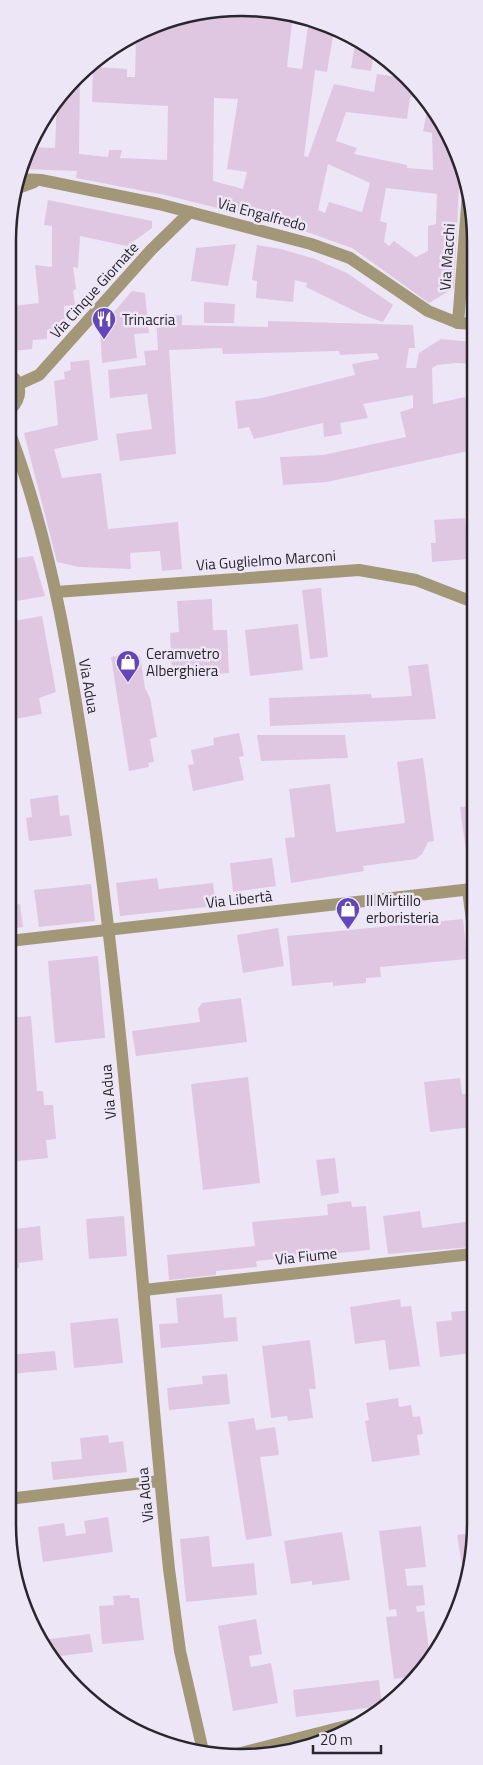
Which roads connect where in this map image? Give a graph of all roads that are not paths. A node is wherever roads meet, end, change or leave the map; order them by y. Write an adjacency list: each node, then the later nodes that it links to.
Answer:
1 (25, 179): 2 (street, Via Engalfredo)
2 (41, 180): 3 (street); 4 (street, Via Engalfredo)
3 (23, 186)
4 (190, 212): 6 (street, Via Engalfredo); 8 (street, Via Cinque Giornate)
5 (466, 223): 6 (street, Via Macchi)
6 (458, 323): 7 (street, Via Engalfredo)
7 (467, 324)
8 (16, 380)
9 (16, 383): 10 (street)
10 (16, 403)
11 (16, 449): 12 (street, Via Adua)
12 (56, 592): 13 (street, Via Guglielmo Marconi); 15 (street, Via Adua)
13 (467, 600)
14 (467, 890): 15 (street, Via Libertà)
15 (109, 930): 16 (street, Via Libertà); 18 (street, Via Adua)
16 (16, 940)
17 (467, 1255): 18 (street, Via Fiume)
18 (144, 1290): 19 (street, Via Adua)
19 (160, 1481): 20 (street); 22 (street, Via Adua)
20 (16, 1498)
21 (335, 1729): 23 (street)
22 (202, 1745)
23 (262, 1748)

